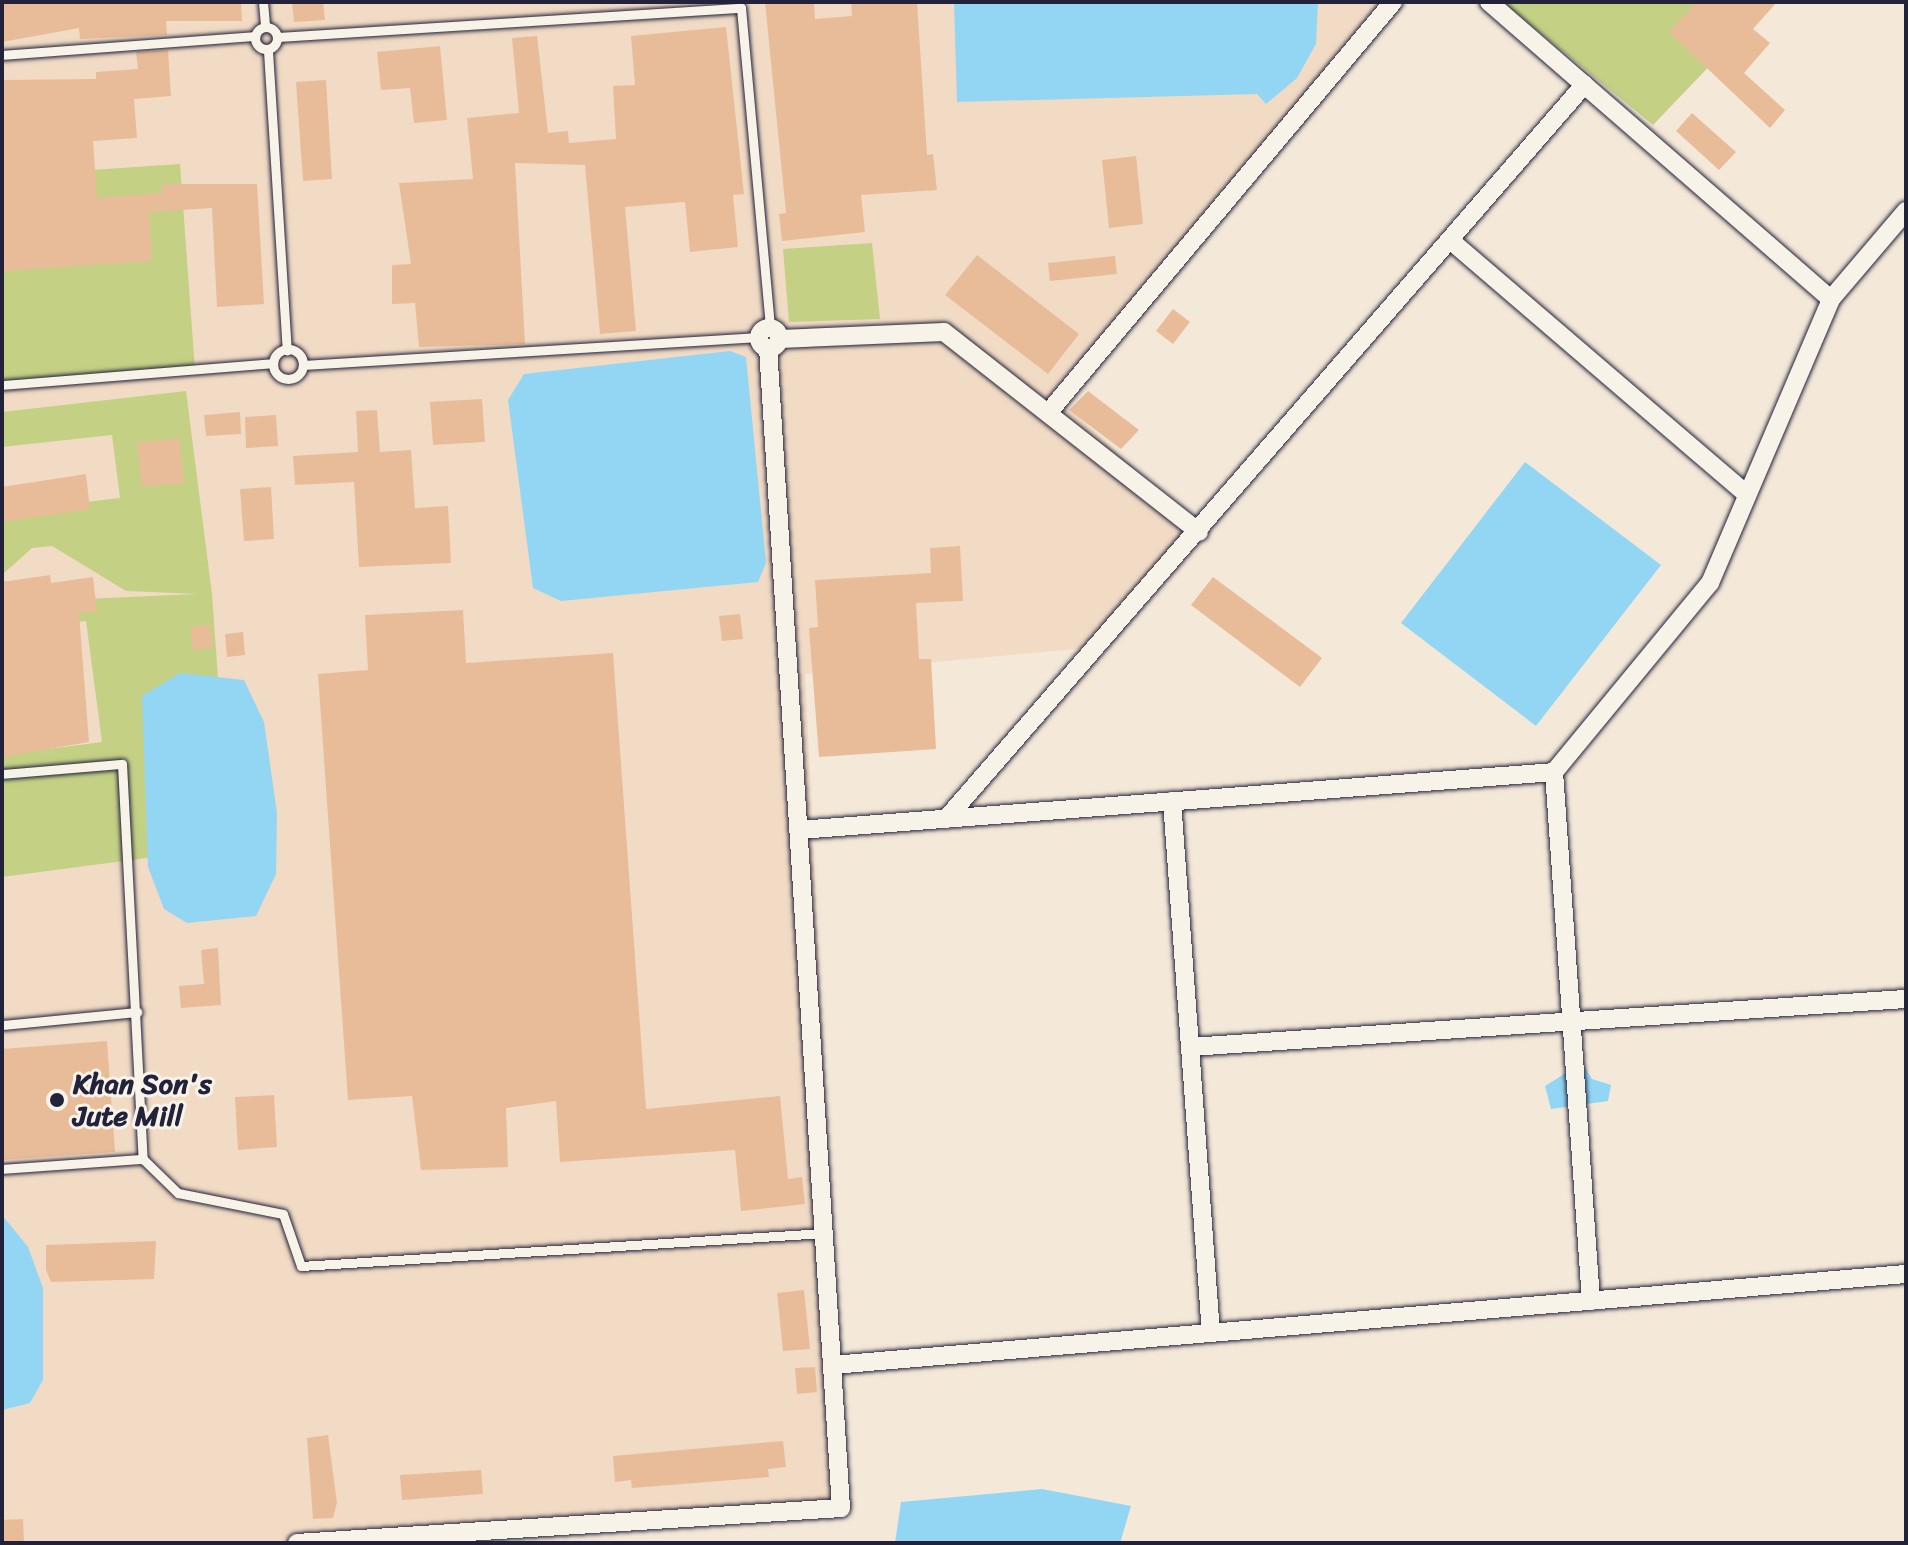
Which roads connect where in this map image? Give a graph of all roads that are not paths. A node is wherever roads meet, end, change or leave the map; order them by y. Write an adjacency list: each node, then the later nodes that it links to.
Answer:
1 (263, 2): 4 (lane)
2 (1393, 2): 18 (street)
3 (1489, 2): 9 (street)
4 (265, 26): 5 (lane); 6 (lane)
5 (255, 36): 7 (lane); 8 (lane)
6 (278, 37): 7 (lane); 13 (lane)
7 (268, 51): 14 (lane)
8 (2, 55)
9 (1584, 85): 11 (street); 12 (street)
10 (1906, 211): 12 (street)
11 (1450, 240): 19 (street); 20 (street)
12 (1831, 299): 19 (street)
13 (769, 338): 16 (lane); 18 (street); 25 (street)
14 (287, 350): 15 (lane); 16 (lane)
15 (273, 363): 16 (lane); 17 (lane)
16 (303, 365)
17 (2, 385)
18 (1048, 413): 20 (street)
19 (1747, 495): 21 (street)
20 (1199, 532): 24 (street)
21 (1554, 772): 23 (street); 28 (street)
22 (2, 774): 27 (lane)
23 (1172, 801): 24 (street); 30 (street)
24 (946, 819): 25 (street)
25 (799, 830): 33 (street)
26 (1906, 999): 28 (street)
27 (137, 1012): 29 (lane); 31 (lane)
28 (1575, 1021): 30 (street); 35 (street)
29 (2, 1025)
30 (1190, 1047): 36 (street)
31 (143, 1159): 32 (lane); 33 (lane)
32 (2, 1169)
33 (824, 1233): 37 (street)
34 (1906, 1274): 35 (street)
35 (1591, 1301): 36 (street)
36 (1211, 1333): 37 (street)
37 (833, 1365): 38 (street)
38 (297, 1543)

